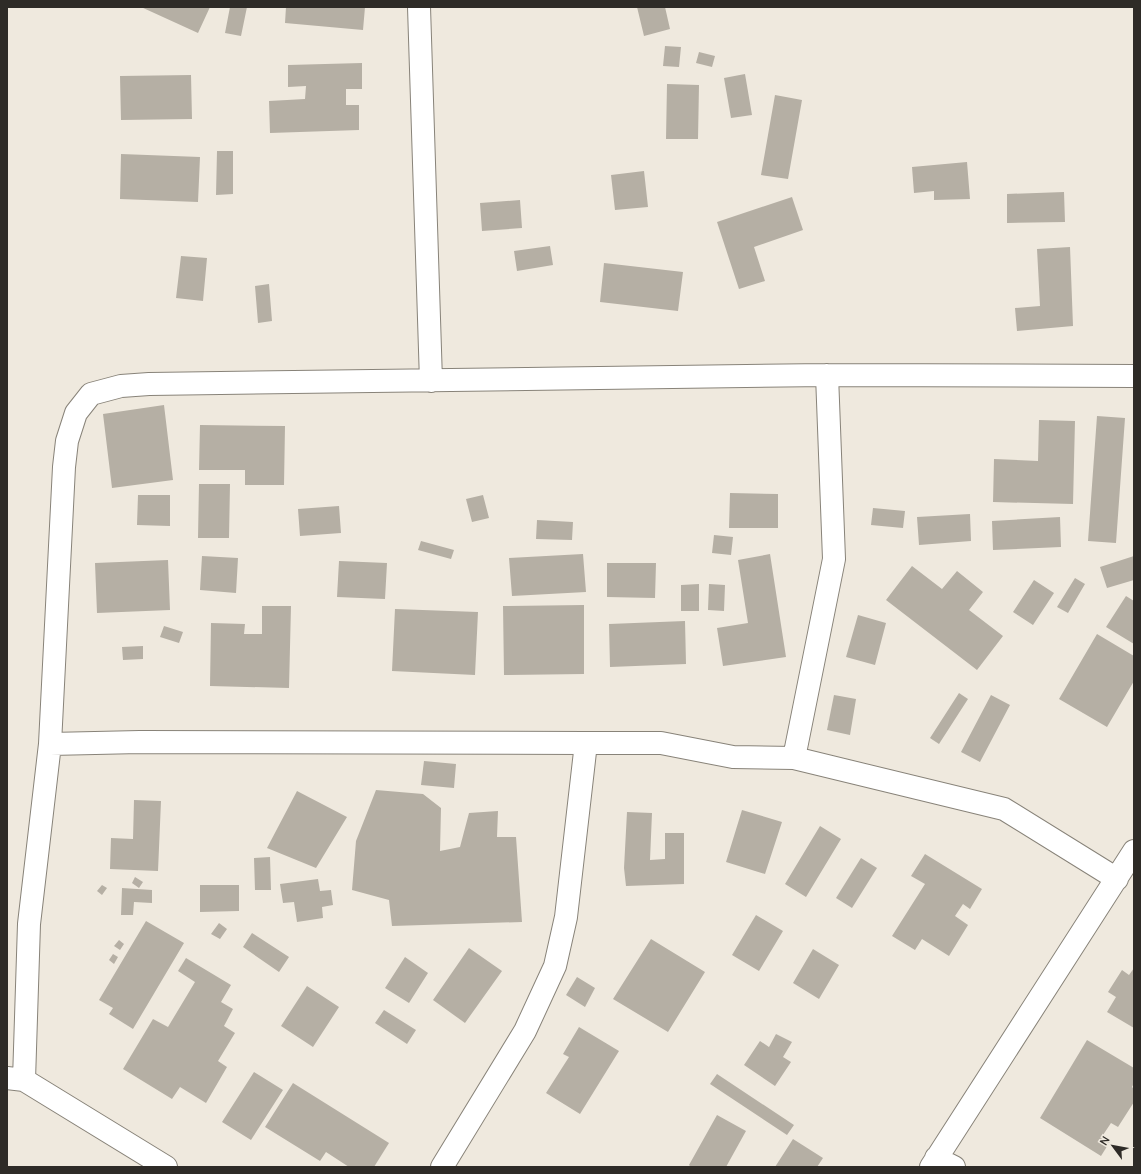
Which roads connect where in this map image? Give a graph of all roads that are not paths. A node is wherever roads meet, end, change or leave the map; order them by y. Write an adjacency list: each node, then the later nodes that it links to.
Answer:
1 (419, 7): 4 (street)
2 (827, 375): 3 (street); 4 (street); 7 (street)
3 (1134, 376)
4 (431, 381): 6 (street)
5 (586, 743): 6 (street); 7 (street); 13 (street)
6 (50, 744): 10 (street)
7 (794, 758): 9 (street)
8 (1134, 851): 9 (street)
9 (1117, 879): 11 (street)
10 (15, 1079): 12 (street)
11 (940, 1164)
12 (166, 1167)
13 (442, 1167)

